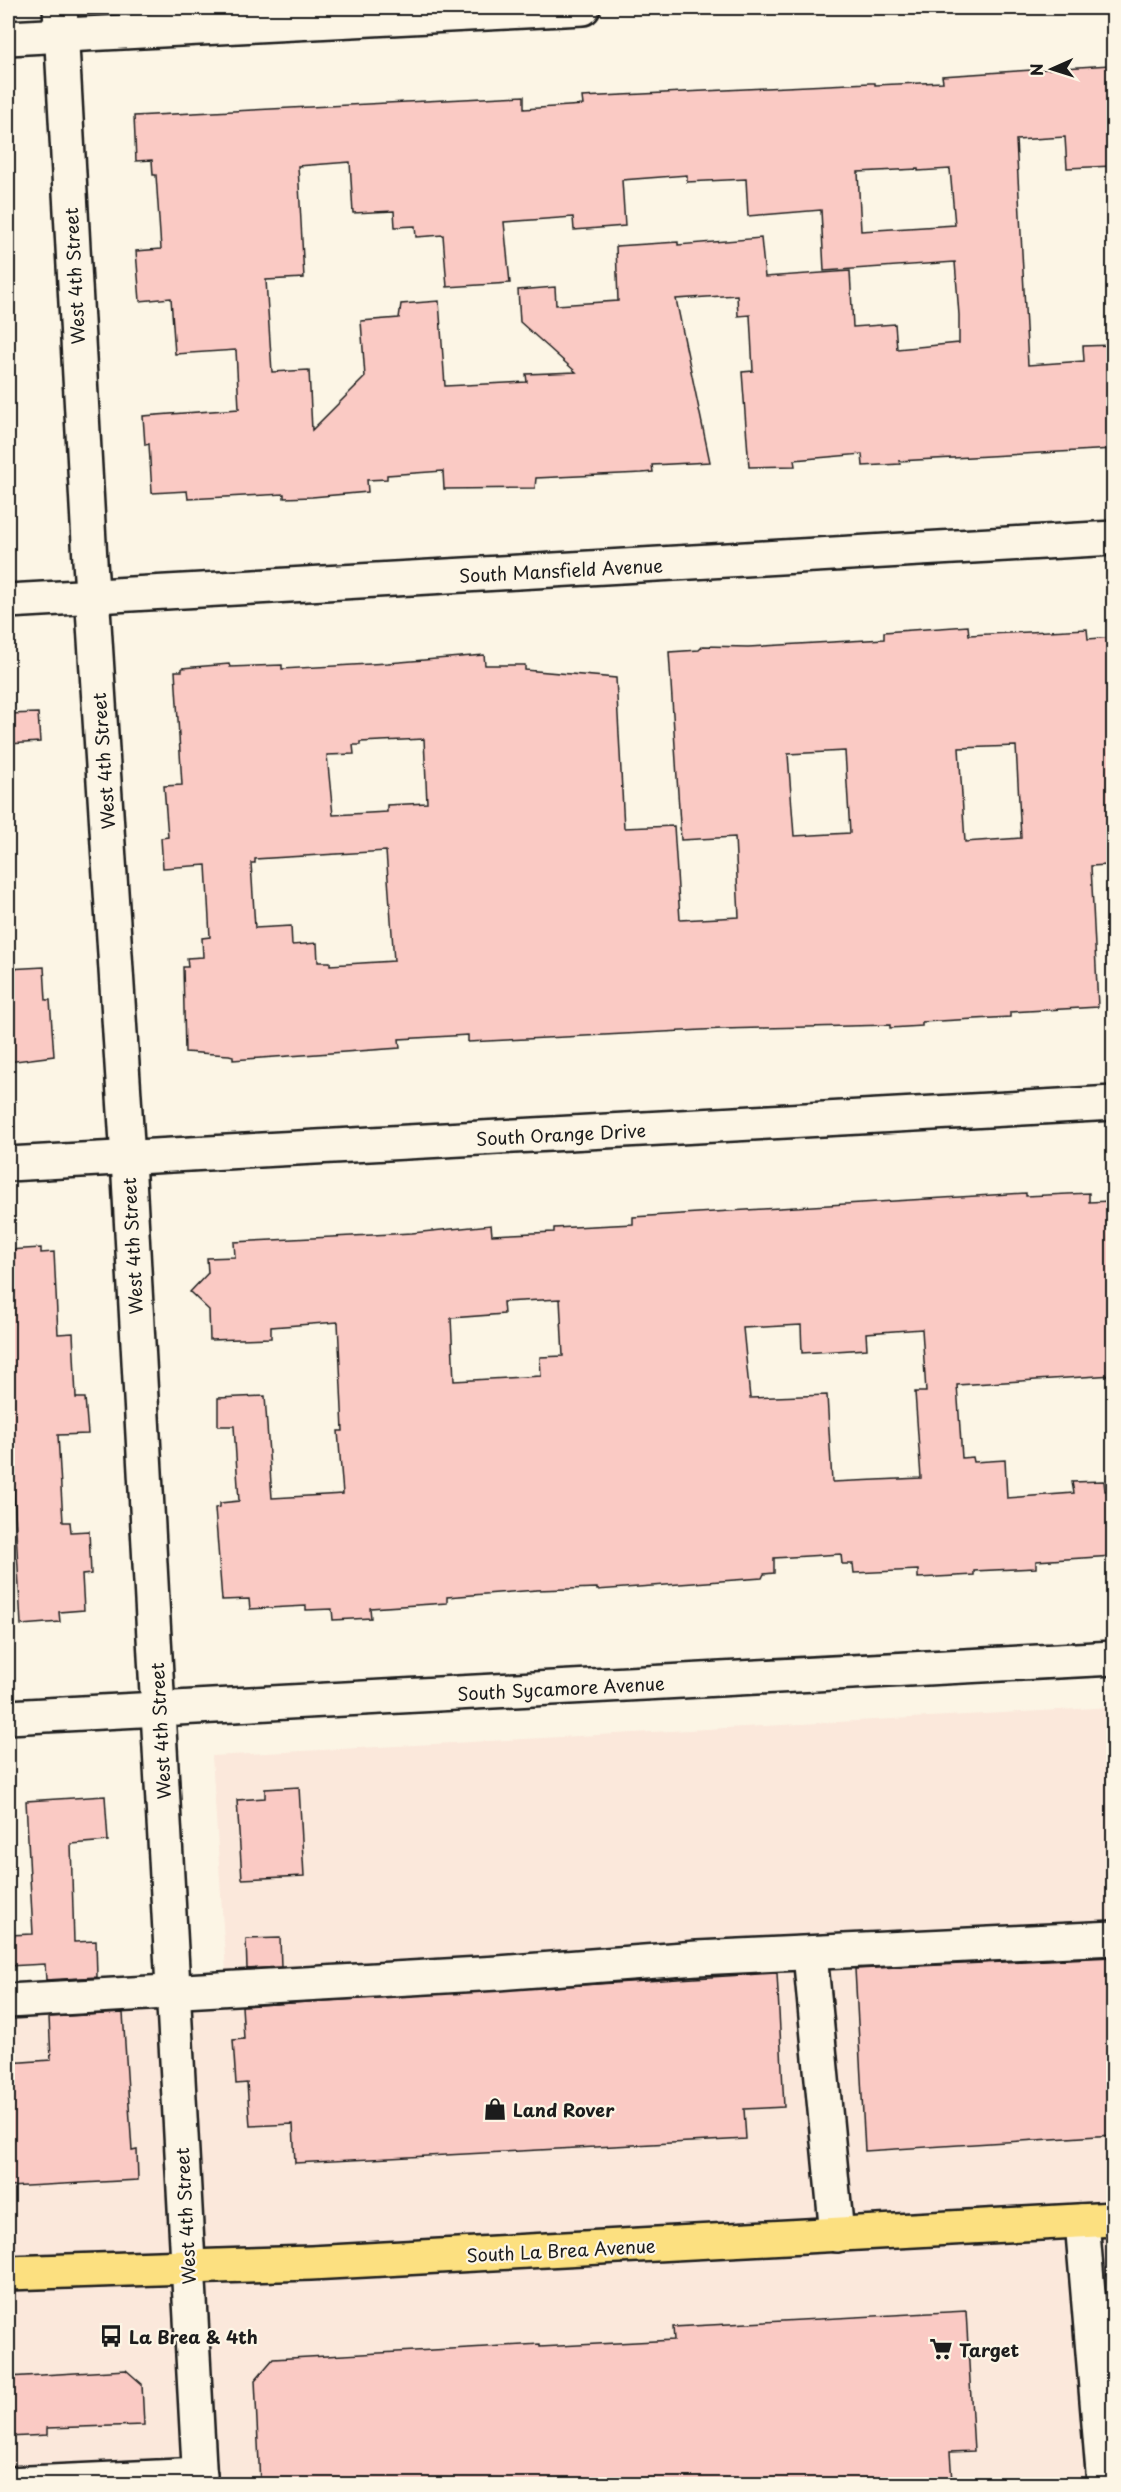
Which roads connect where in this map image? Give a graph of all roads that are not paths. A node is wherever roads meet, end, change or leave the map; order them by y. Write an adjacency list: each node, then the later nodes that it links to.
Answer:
1 (583, 8): 2 (street)
2 (61, 21): 3 (street); 5 (street, West 4th Street)
3 (8, 38)
4 (1113, 538): 5 (street, South Mansfield Avenue)
5 (93, 596): 6 (street, South Mansfield Avenue); 8 (street, West 4th Street)
6 (8, 601)
7 (1113, 1102): 8 (street, South Orange Drive)
8 (128, 1159): 9 (street, South Orange Drive); 11 (street, West 4th Street)
9 (8, 1164)
10 (1113, 1658): 11 (street, South Sycamore Avenue)
11 (158, 1710): 12 (street, South Sycamore Avenue); 15 (street, West 4th Street)
12 (8, 1716)
13 (1113, 1938): 14 (street)
14 (810, 1954): 15 (street); 18 (street)
15 (174, 1992): 16 (street); 19 (street, West 4th Street)
16 (8, 2001)
17 (1098, 2220): 18 (main road, South La Brea Avenue); 23 (street)
18 (837, 2235): 19 (main road, South La Brea Avenue)
19 (187, 2267): 20 (main road, South La Brea Avenue); 21 (street, West 4th Street)
20 (8, 2273)
21 (200, 2480): 22 (street)
22 (8, 2484)
23 (1104, 2484)

